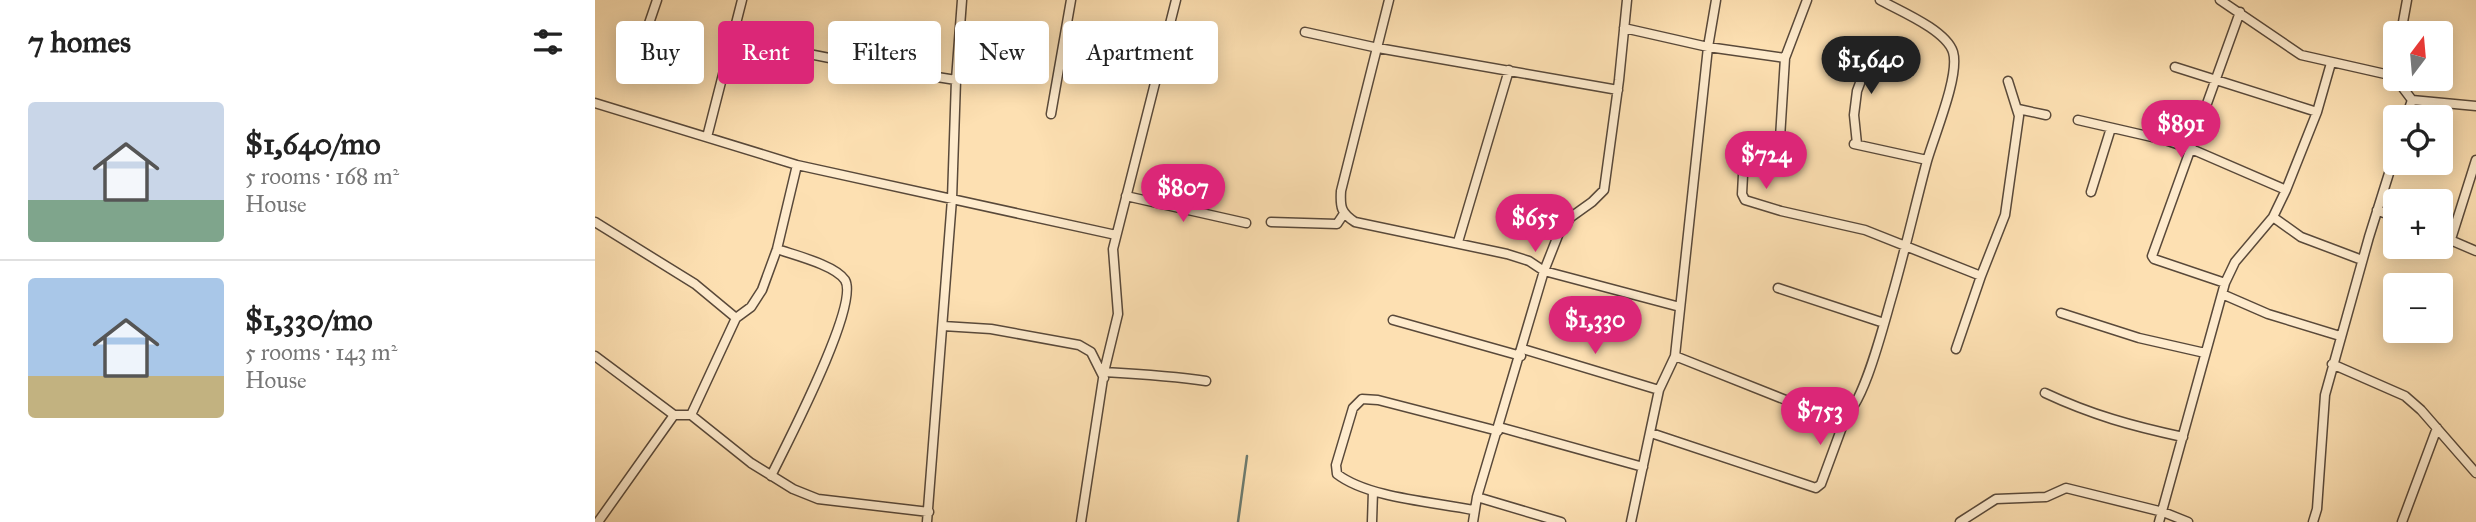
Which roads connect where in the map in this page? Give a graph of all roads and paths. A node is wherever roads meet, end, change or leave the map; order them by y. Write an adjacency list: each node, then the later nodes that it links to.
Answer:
1 (657, 0): 14 (street)
2 (742, 0): 15 (street)
3 (962, 0): 16 (street)
4 (1071, 0): 41 (street)
5 (1175, 0): 55 (street)
6 (1389, 0): 21 (street)
7 (1627, 0): 18 (street)
8 (1716, 0): 20 (street)
9 (1807, 0): 24 (street)
10 (1880, 0): 48 (street)
11 (2220, 0): 13 (street)
12 (2407, 0): 17 (street)
13 (2240, 12): 25 (street); 29 (street)
14 (650, 21)
15 (737, 21)
16 (960, 21)
17 (2403, 21)
18 (1624, 28): 20 (street); 33 (street)
19 (1305, 32): 21 (street)
20 (1708, 47): 24 (street); 77 (street)
21 (1378, 48): 27 (street); 59 (street)
22 (1873, 48): 48 (street)
23 (814, 55): 30 (street)
24 (1785, 58): 46 (street)
25 (2331, 63): 28 (street); 40 (street)
26 (2175, 67): 29 (street)
27 (1509, 70): 33 (street); 67 (street)
28 (2383, 74)
29 (2218, 79): 40 (street); 47 (street)
30 (955, 80): 56 (street)
31 (2008, 80): 39 (street)
32 (721, 84): 45 (street)
33 (1618, 90): 72 (street)
34 (2405, 91): 35 (street)
35 (2412, 100): 37 (street); 38 (street)
36 (595, 103): 45 (street)
37 (2410, 105)
38 (2476, 106)
39 (2018, 108): 42 (street); 73 (street)
40 (2317, 112): 53 (street)
41 (1051, 114)
42 (2046, 115)
43 (2078, 120): 44 (street)
44 (2111, 128): 47 (street); 54 (street)
45 (707, 138): 50 (street)
46 (1780, 138)
47 (2189, 148): 53 (street); 74 (street)
48 (1927, 160): 68 (street)
49 (2476, 160): 64 (street)
50 (797, 165): 56 (street); 69 (street)
51 (1743, 175): 68 (street)
52 (2388, 175): 57 (street)
53 (2286, 190): 60 (street)
54 (2091, 192)
55 (1126, 196): 63 (street); 65 (street)
56 (952, 199): 65 (street); 82 (street)
57 (2377, 210): 58 (street); 71 (street)
58 (2383, 213)
59 (1343, 215): 62 (street); 67 (street)
60 (2273, 217): 71 (street); 74 (street)
61 (595, 222): 79 (street)
62 (1271, 222)
63 (1246, 223)
64 (2453, 233)
65 (1116, 235): 90 (street)
66 (2453, 240): 70 (street)
67 (1458, 242): 72 (street)
68 (1906, 246): 73 (street); 81 (street)
69 (777, 249): 79 (street); 103 (street)
70 (2476, 251)
71 (2362, 260): 83 (street)
72 (1545, 271): 77 (street); 85 (street)
73 (1981, 276): 84 (street)
74 (2225, 283): 76 (street)
75 (1778, 288): 81 (street)
76 (2222, 294): 83 (street); 86 (street)
77 (1680, 307): 88 (street)
78 (2061, 313): 86 (street)
79 (737, 318): 95 (street)
80 (1393, 320): 85 (street)
81 (1884, 323): 96 (street)
82 (943, 326): 90 (street); 107 (street)
83 (2340, 337): 89 (street)
84 (1956, 349)
85 (1522, 352): 92 (street); 98 (street)
86 (2205, 353): 100 (street)
87 (595, 356): 94 (street)
88 (1675, 356): 92 (street); 96 (street)
89 (2332, 364): 97 (street); 119 (street)
90 (1104, 375): 91 (street); 112 (street)
91 (1206, 381)
92 (1659, 390): 99 (street)
93 (2045, 393): 100 (street)
94 (674, 415): 95 (street); 110 (street)
95 (691, 415): 103 (street)
96 (1841, 418): 99 (street)
97 (2437, 428): 102 (street); 120 (street)
98 (1498, 429): 101 (street); 104 (street); 105 (street)
99 (1651, 433): 101 (street)
100 (2183, 437): 108 (street)
101 (1643, 467): 109 (street)
102 (2476, 473)
103 (771, 476): 107 (street)
104 (1373, 491): 106 (street); 113 (street)
105 (1477, 497): 106 (street); 115 (street)
106 (1473, 509): 114 (street)
107 (929, 512): 111 (street)
108 (2163, 512): 116 (street); 117 (street); 118 (street)
109 (1635, 521)
110 (598, 522)
111 (927, 522)
112 (1081, 522)
113 (1372, 522)
114 (1473, 522)
115 (1561, 522)
116 (1960, 522)
117 (2159, 522)
118 (2188, 522)
119 (2313, 522)
120 (2402, 522)

